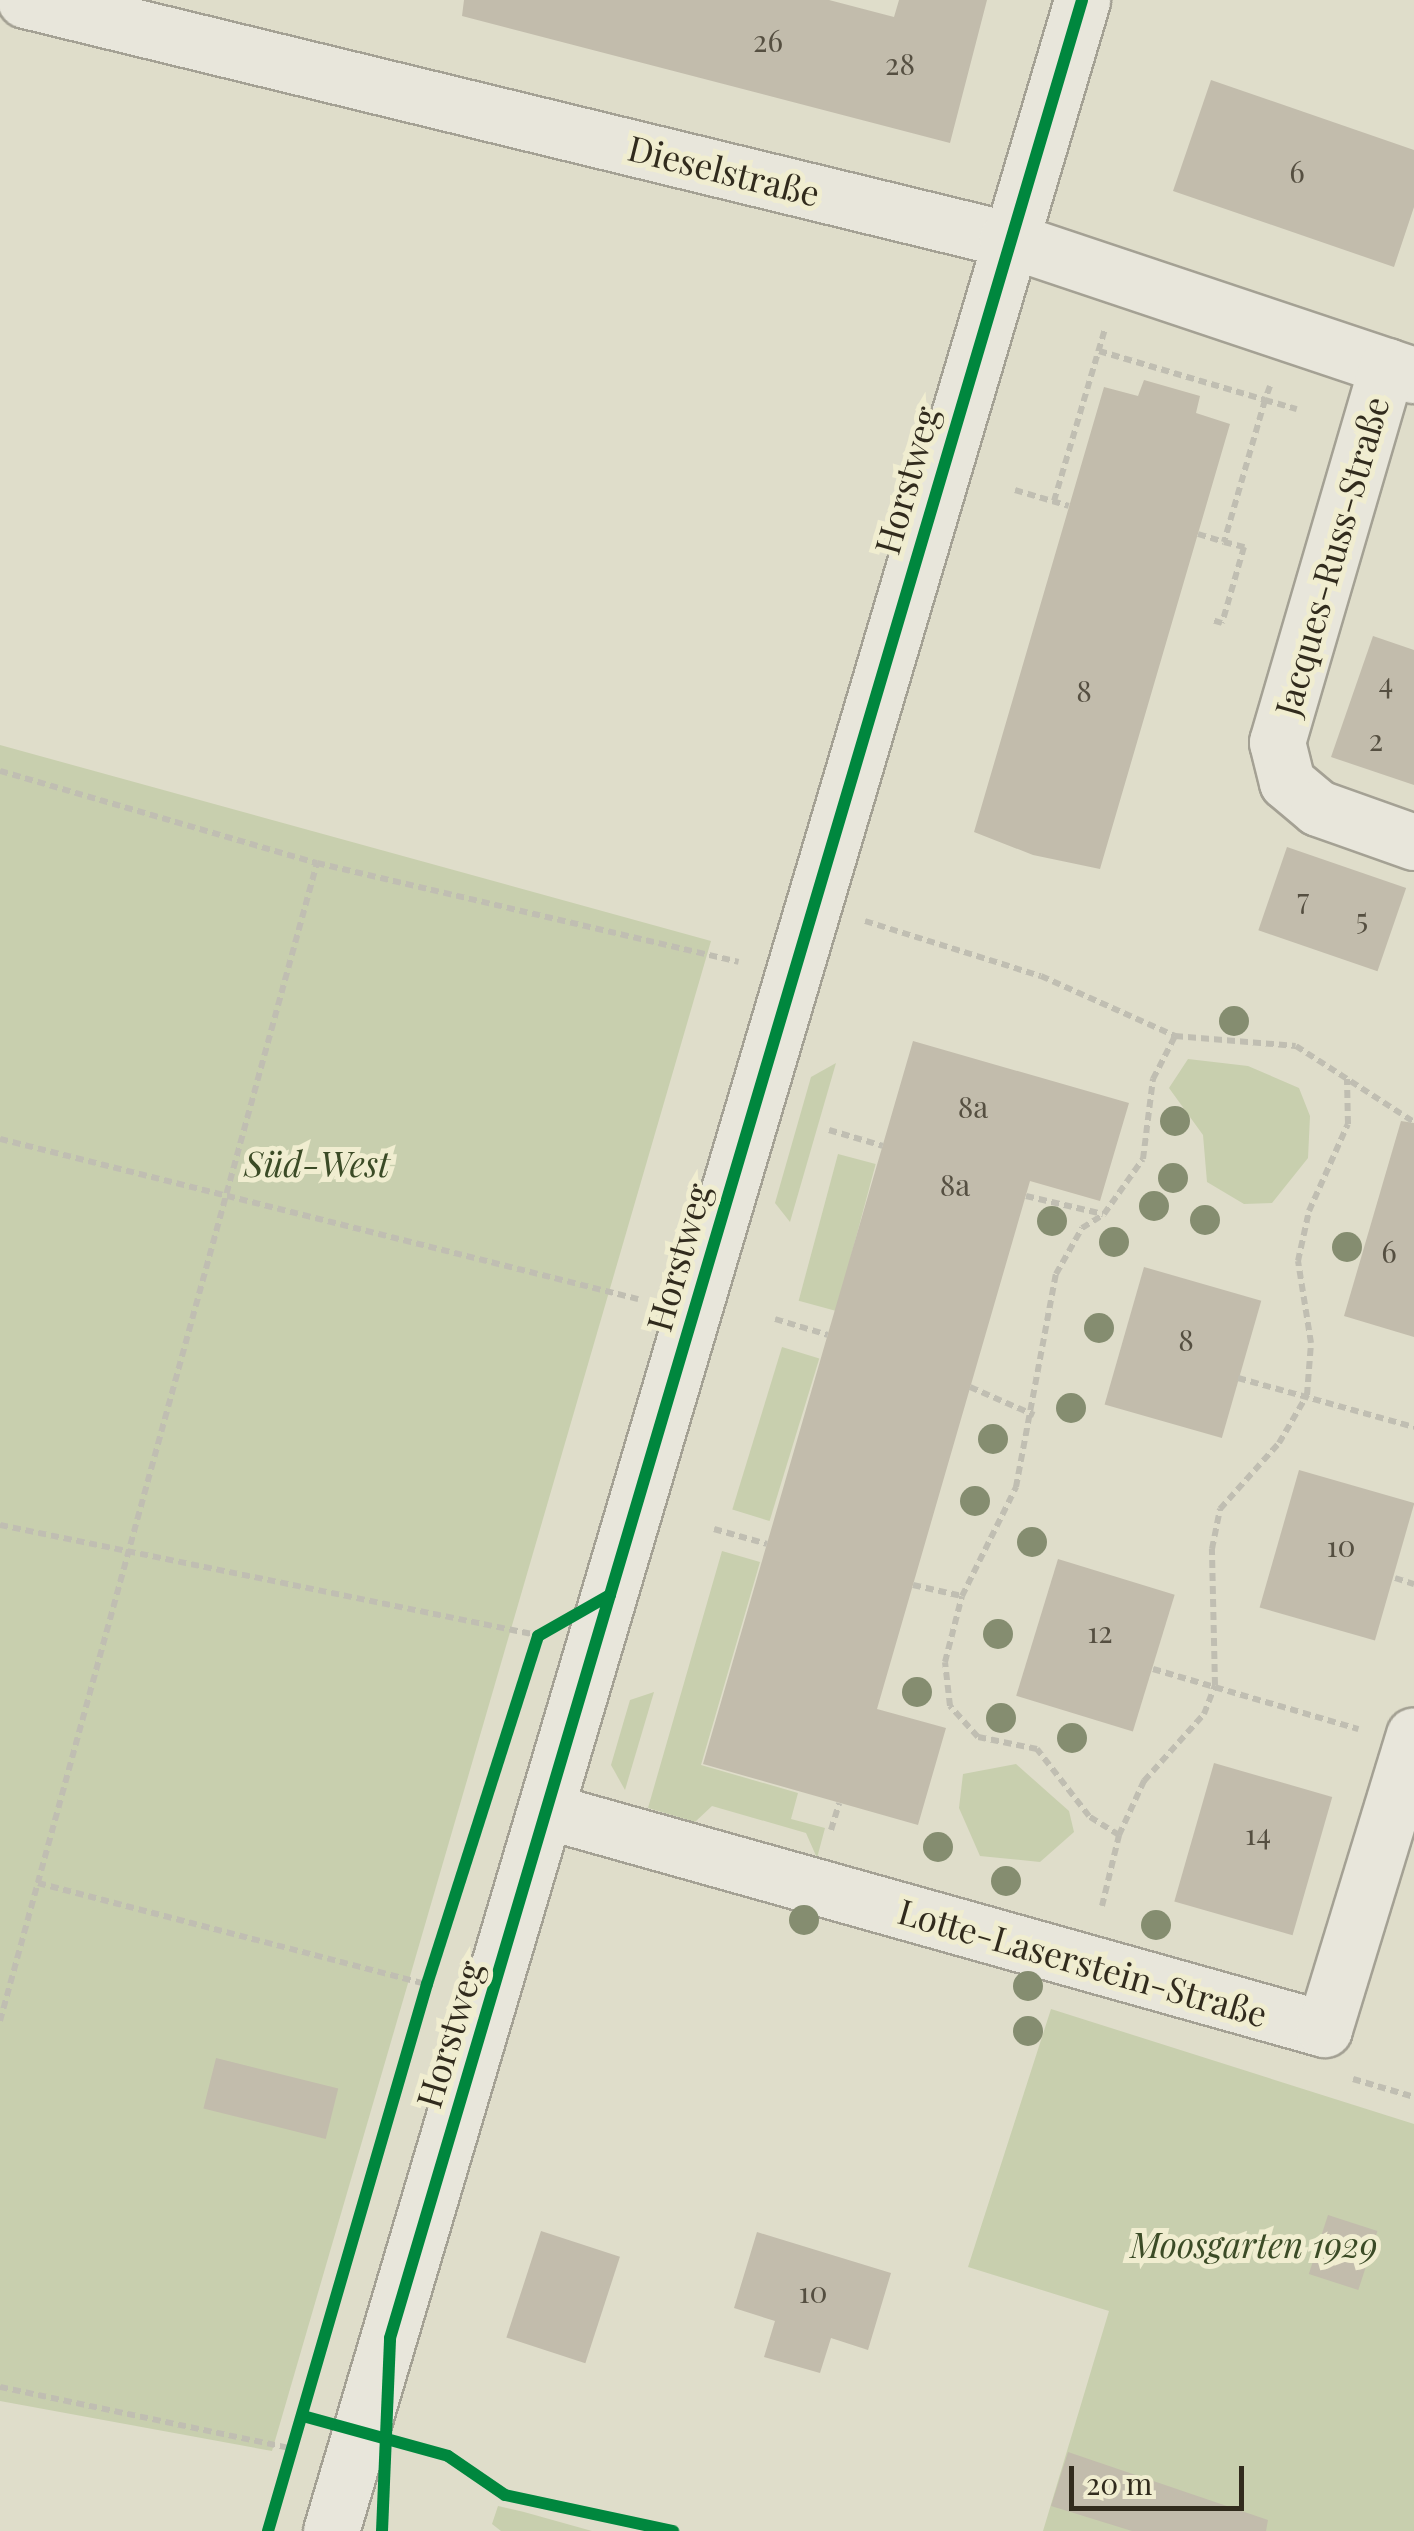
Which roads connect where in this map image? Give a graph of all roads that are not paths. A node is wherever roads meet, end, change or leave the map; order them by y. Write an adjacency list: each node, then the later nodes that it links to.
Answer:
1 (25, 0): 3 (street, Dieselstraße)
2 (1082, 0): 4 (street, Horstweg)
3 (136, 13): 4 (street, Dieselstraße)
4 (1008, 239): 5 (street, Dieselstraße); 8 (street, Horstweg)
5 (1401, 371): 6 (street, Jacques-Russ-Straße)
6 (1414, 842)
7 (1413, 1740): 8 (street, Lotte-Laserstein-Straße)
8 (547, 1811): 9 (street, Horstweg)
9 (331, 2531)

